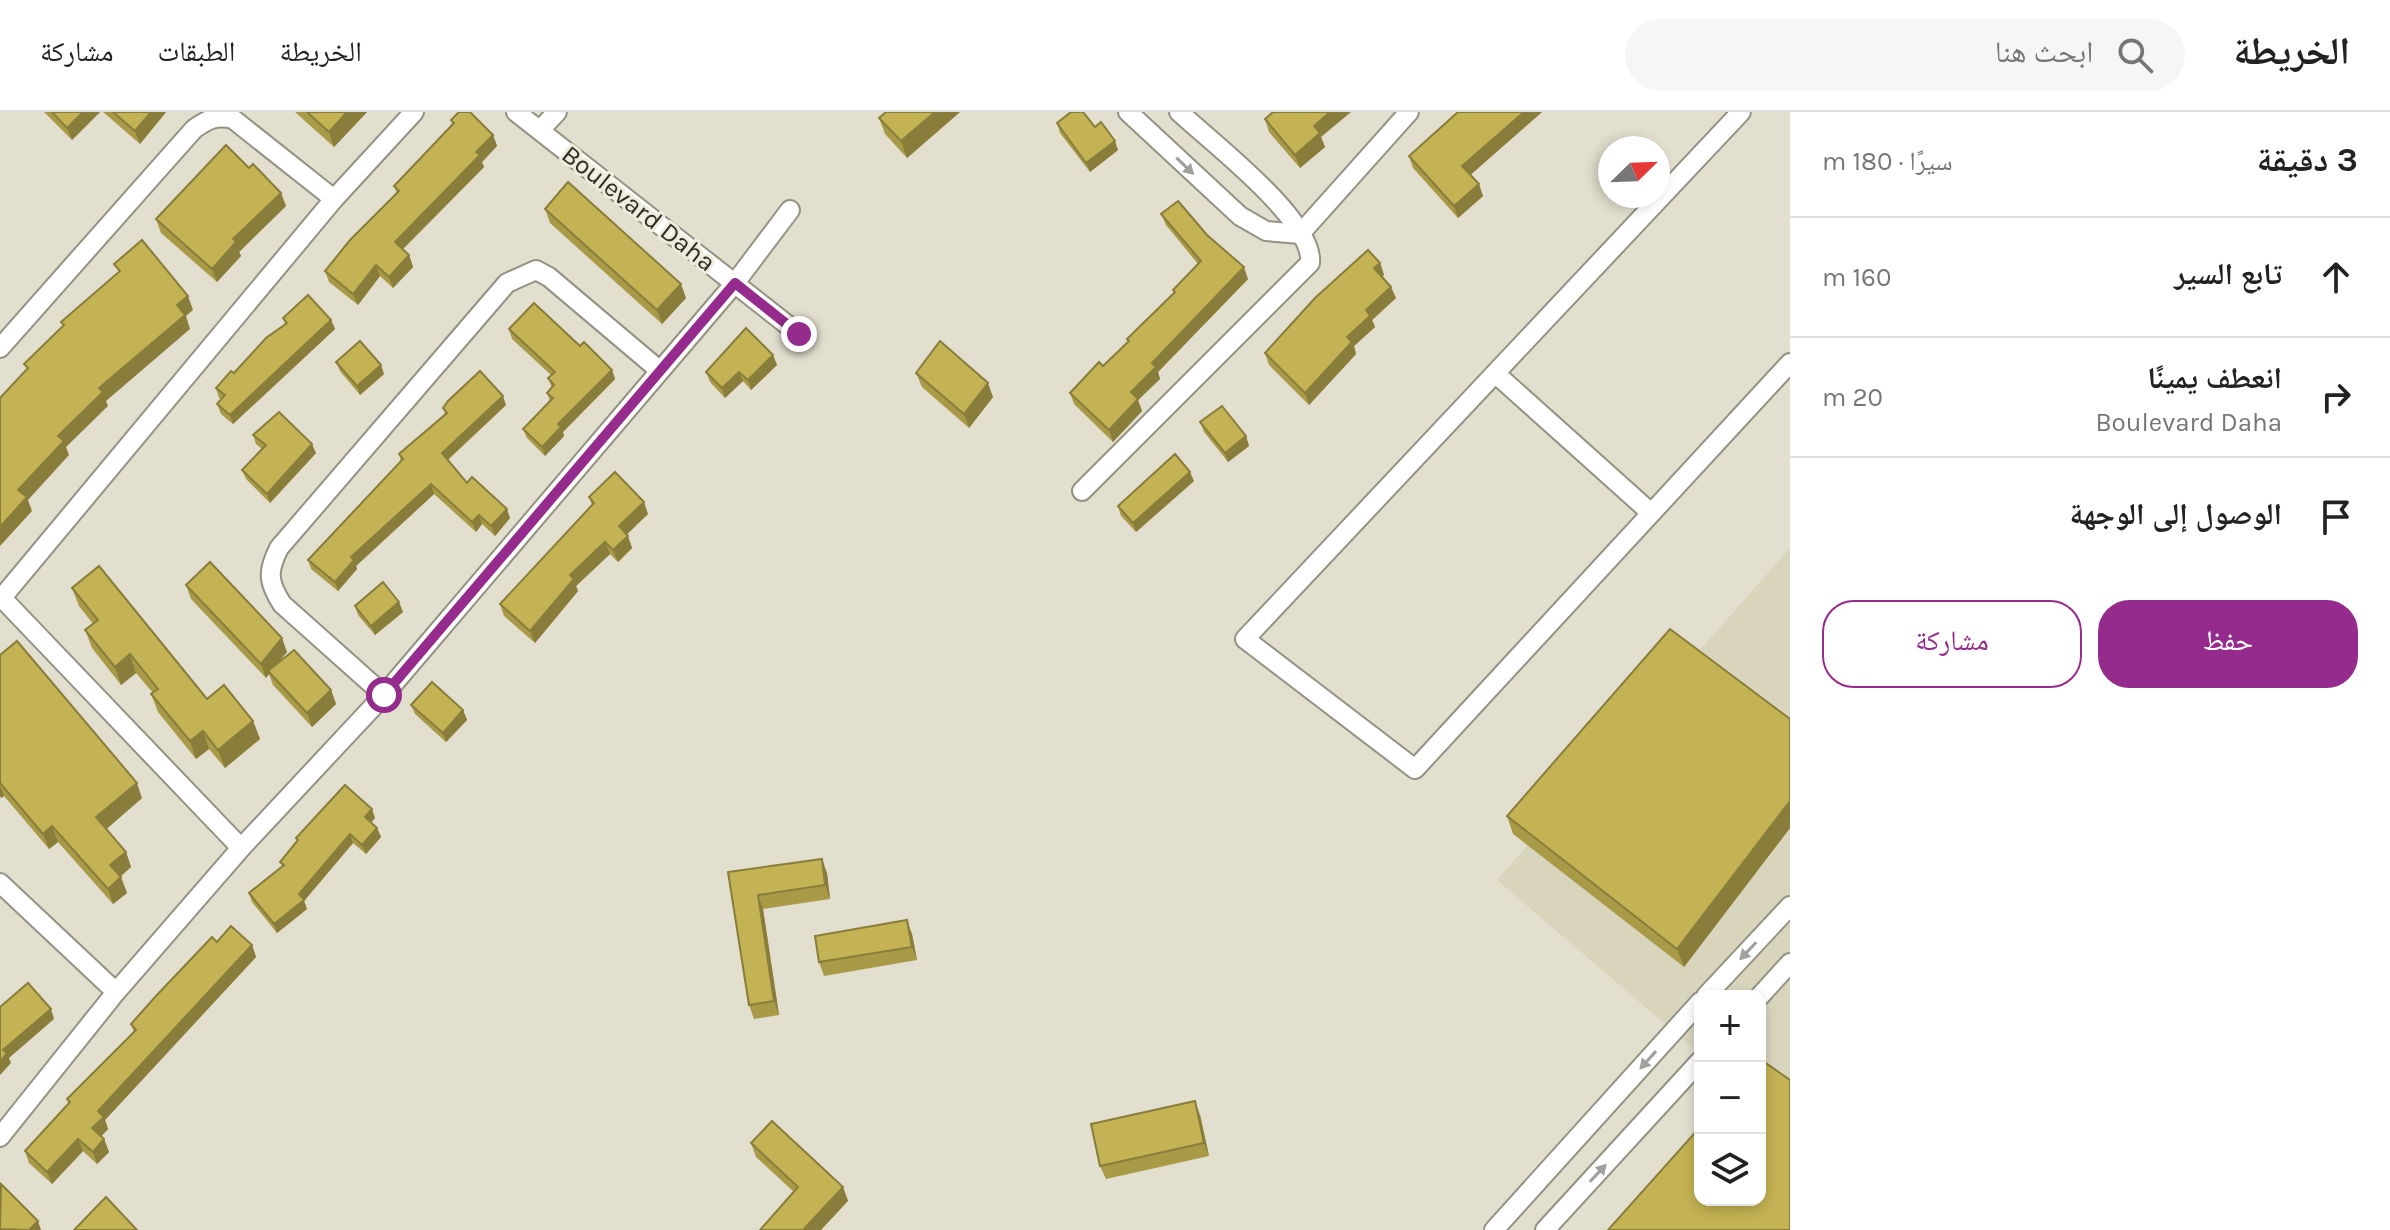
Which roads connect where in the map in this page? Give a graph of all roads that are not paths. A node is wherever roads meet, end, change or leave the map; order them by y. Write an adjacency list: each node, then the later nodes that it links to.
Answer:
1 (414, 112): 9 (street)
2 (516, 112): 8 (street, Boulevard Daha)
3 (557, 112): 8 (street)
4 (1128, 112): 11 (street, one-way to 11)
5 (1179, 112): 11 (street)
6 (1409, 112): 11 (street)
7 (1741, 112): 17 (street)
8 (540, 130): 12 (street, Boulevard Daha)
9 (334, 199): 14 (street); 20 (street)
10 (790, 210): 12 (street)
11 (1300, 234): 18 (street)
12 (735, 283): 13 (street, Boulevard Daha); 16 (street)
13 (799, 334)
14 (0, 348)
15 (1790, 363): 19 (street)
16 (659, 370): 21 (street); 21 (street)
17 (1496, 374): 19 (street); 19 (street)
18 (1082, 491)
19 (1651, 513)
20 (1, 599): 22 (street)
21 (384, 695): 22 (street)
22 (241, 848): 28 (street)
23 (0, 883): 28 (street)
24 (1790, 906): 26 (street, one-way to 26)
25 (1790, 963): 27 (street)
26 (1712, 990)
27 (1765, 990)
28 (116, 992): 31 (street)
29 (1694, 1009): 32 (street, one-way to 32)
30 (1699, 1062): 33 (street, one-way to 30)
31 (0, 1137)
32 (1494, 1230)
33 (1545, 1230)

